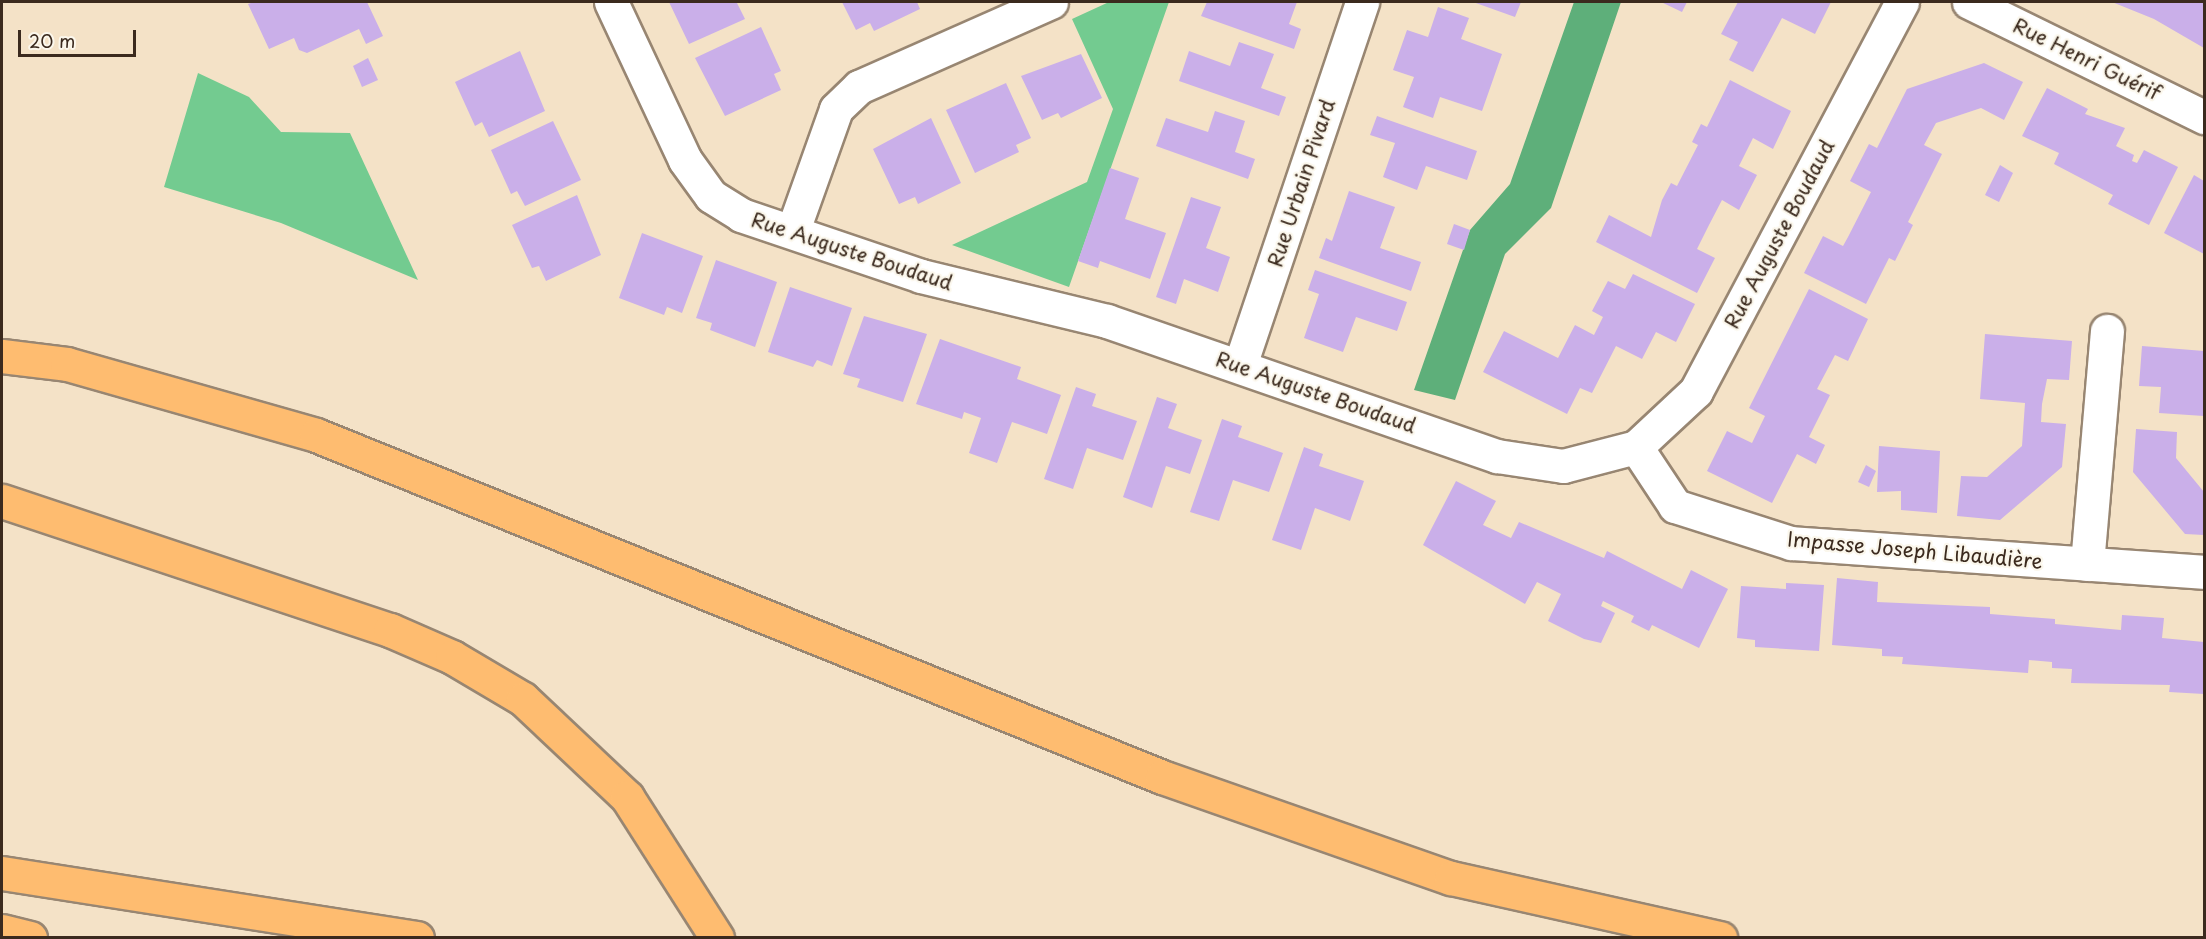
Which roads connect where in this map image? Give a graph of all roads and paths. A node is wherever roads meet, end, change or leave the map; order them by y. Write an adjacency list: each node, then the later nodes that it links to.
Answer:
1 (611, 2): 7 (street, Rue Auguste Boudaud)
2 (1051, 2): 7 (street)
3 (1362, 2): 10 (street, Rue Urbain Pivard)
4 (1902, 2): 11 (street, Rue Auguste Boudaud)
5 (1970, 2): 6 (street, Rue Henri Guérif)
6 (2205, 117)
7 (793, 230): 10 (street, Rue Auguste Boudaud)
8 (2107, 331): 13 (street)
9 (2, 356): 20 (highway)
10 (1240, 365): 11 (street, Rue Auguste Boudaud)
11 (1636, 447): 13 (street, Impasse Joseph Libaudière)
12 (2, 501): 19 (highway)
13 (2087, 564): 14 (street, Impasse Joseph Libaudière)
14 (2205, 572)
15 (2, 873): 18 (highway)
16 (2, 931): 17 (highway)
17 (30, 938)
18 (417, 938)
19 (717, 938)
20 (1720, 938)

